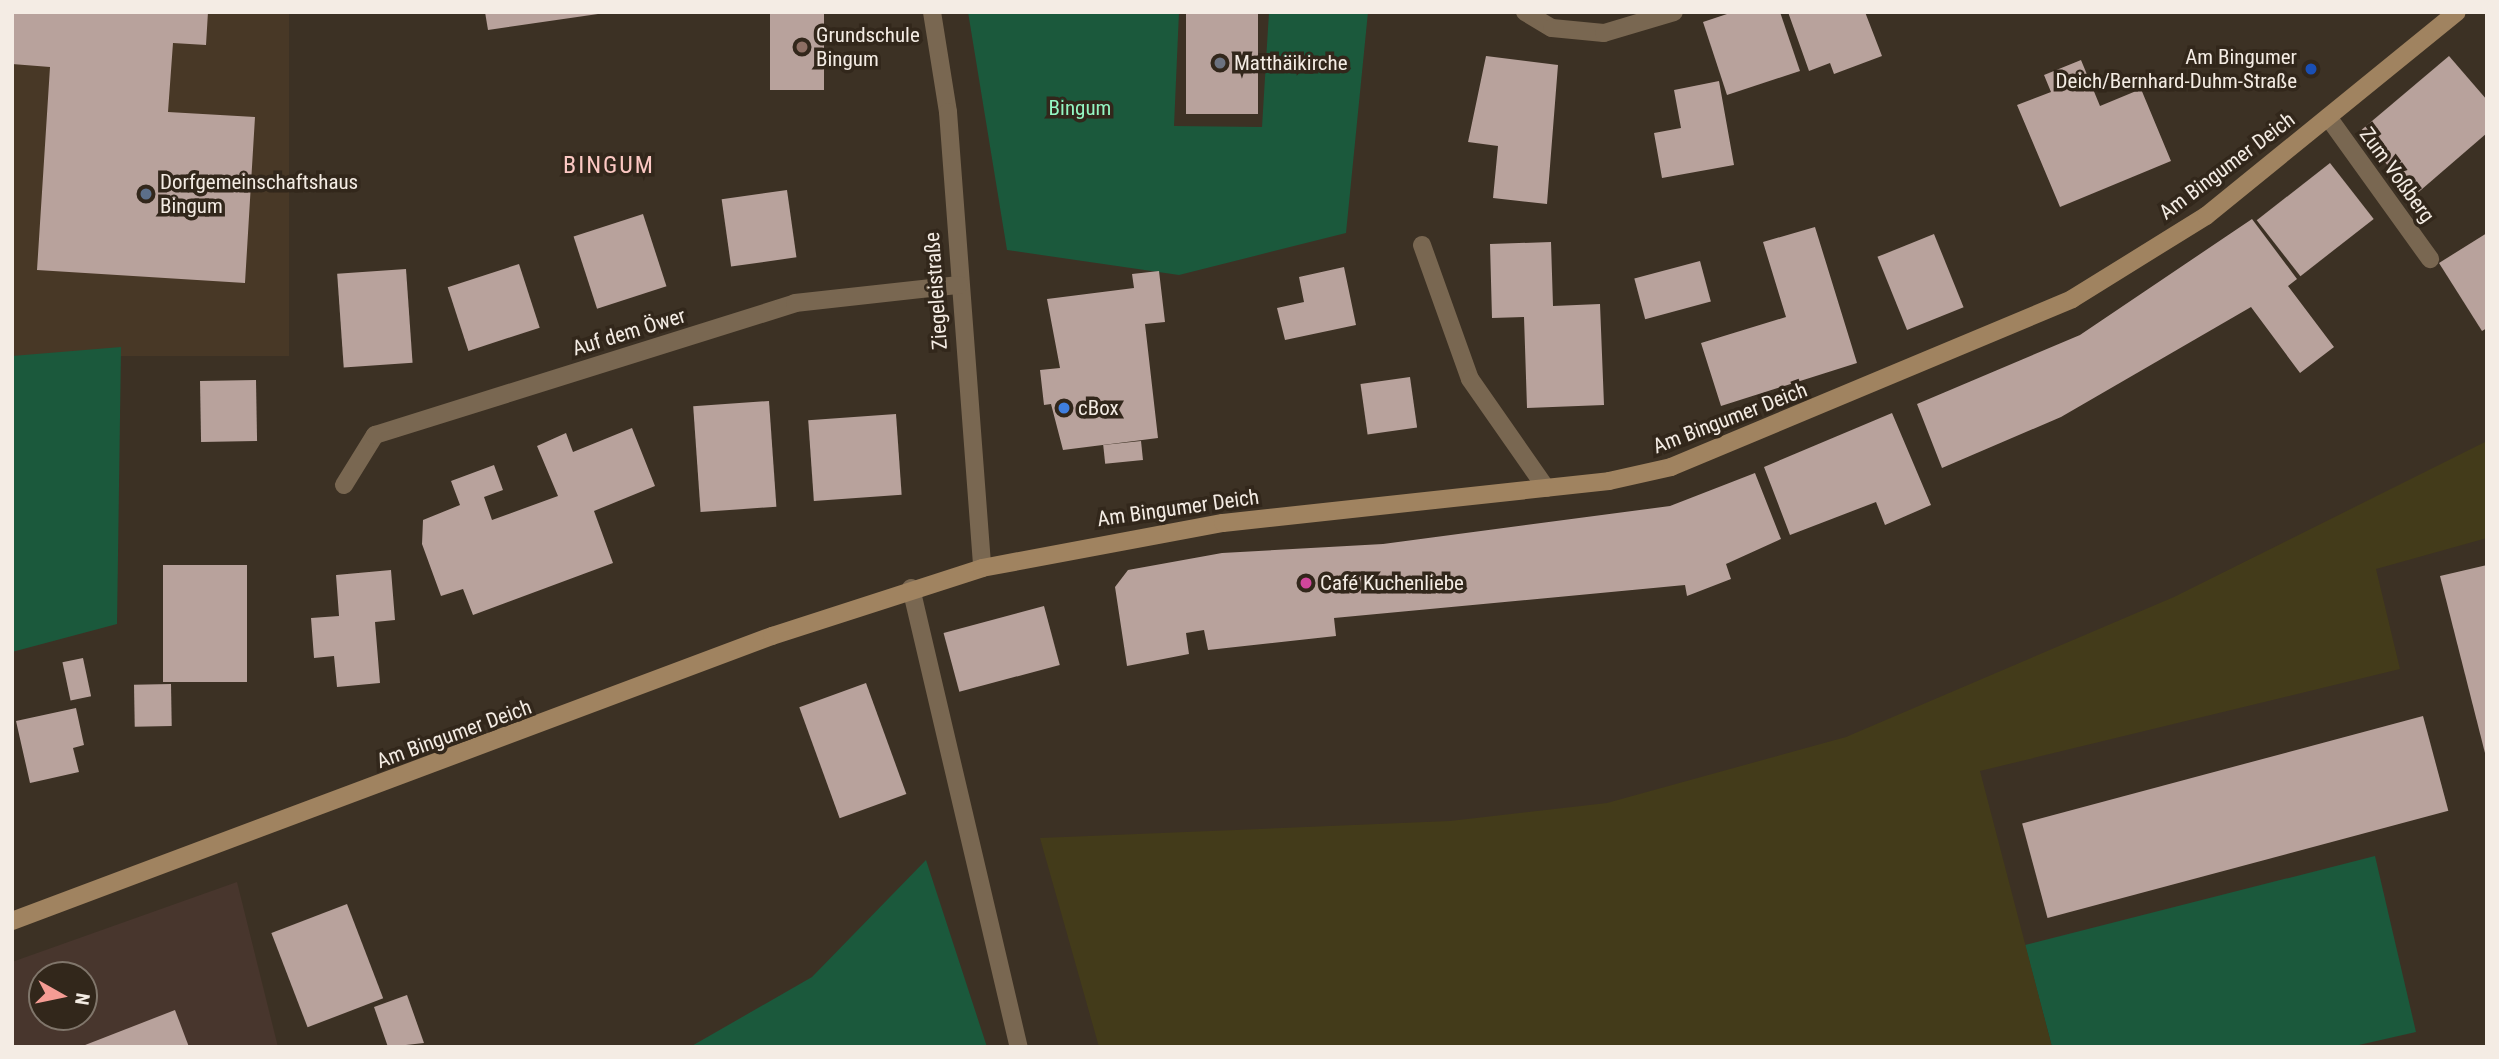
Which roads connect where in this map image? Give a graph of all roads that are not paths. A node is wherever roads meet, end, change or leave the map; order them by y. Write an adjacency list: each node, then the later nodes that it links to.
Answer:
1 (932, 12): 8 (street, Ziegeleistraße)
2 (1525, 12): 3 (street)
3 (1674, 12)
4 (2457, 12): 5 (main road, Am Bingumer Deich)
5 (2328, 117): 7 (street, Zum Voßberg); 10 (main road, Am Bingumer Deich)
6 (1422, 245): 10 (street)
7 (2430, 259)
8 (959, 285): 9 (street, Auf dem Öwer); 11 (street, Ziegeleistraße)
9 (344, 485)
10 (1546, 488): 11 (main road, Am Bingumer Deich)
11 (982, 568): 12 (main road, Am Bingumer Deich)
12 (911, 587): 13 (main road, Am Bingumer Deich); 14 (street)
13 (12, 921)
14 (1019, 1047)

